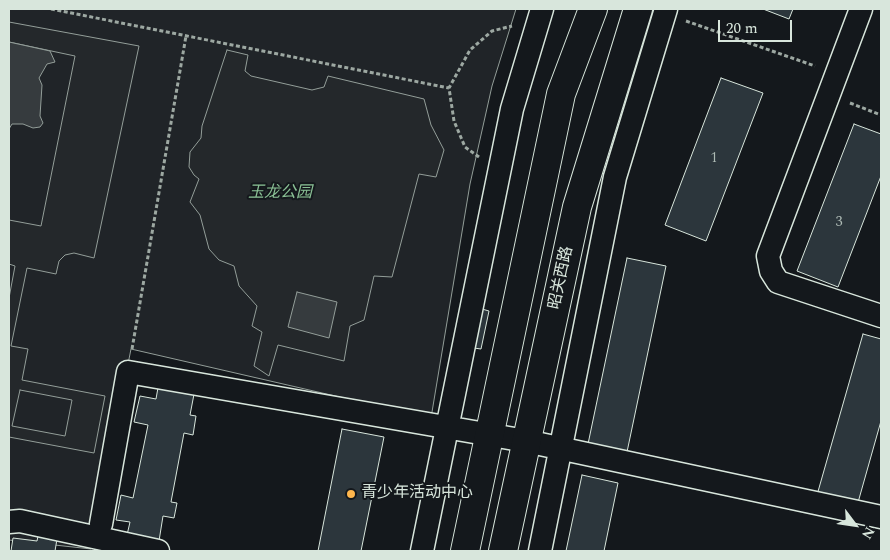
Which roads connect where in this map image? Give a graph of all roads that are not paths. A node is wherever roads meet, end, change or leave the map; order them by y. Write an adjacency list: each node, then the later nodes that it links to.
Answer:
1 (542, 9): 7 (street)
2 (592, 9): 8 (main road)
3 (638, 9): 9 (main road, 昭关西路)
4 (861, 9): 6 (street)
5 (665, 11): 10 (street)
6 (881, 316)
7 (448, 427): 8 (street); 13 (street); 15 (street)
8 (491, 435): 9 (street); 16 (main road)
9 (526, 441): 10 (street); 17 (main road, 昭关西路)
10 (561, 449): 11 (street); 18 (street)
11 (881, 517)
12 (9, 522): 13 (street)
13 (93, 537): 14 (street)
14 (158, 551)
15 (422, 551)
16 (465, 551)
17 (503, 551)
18 (540, 551)

